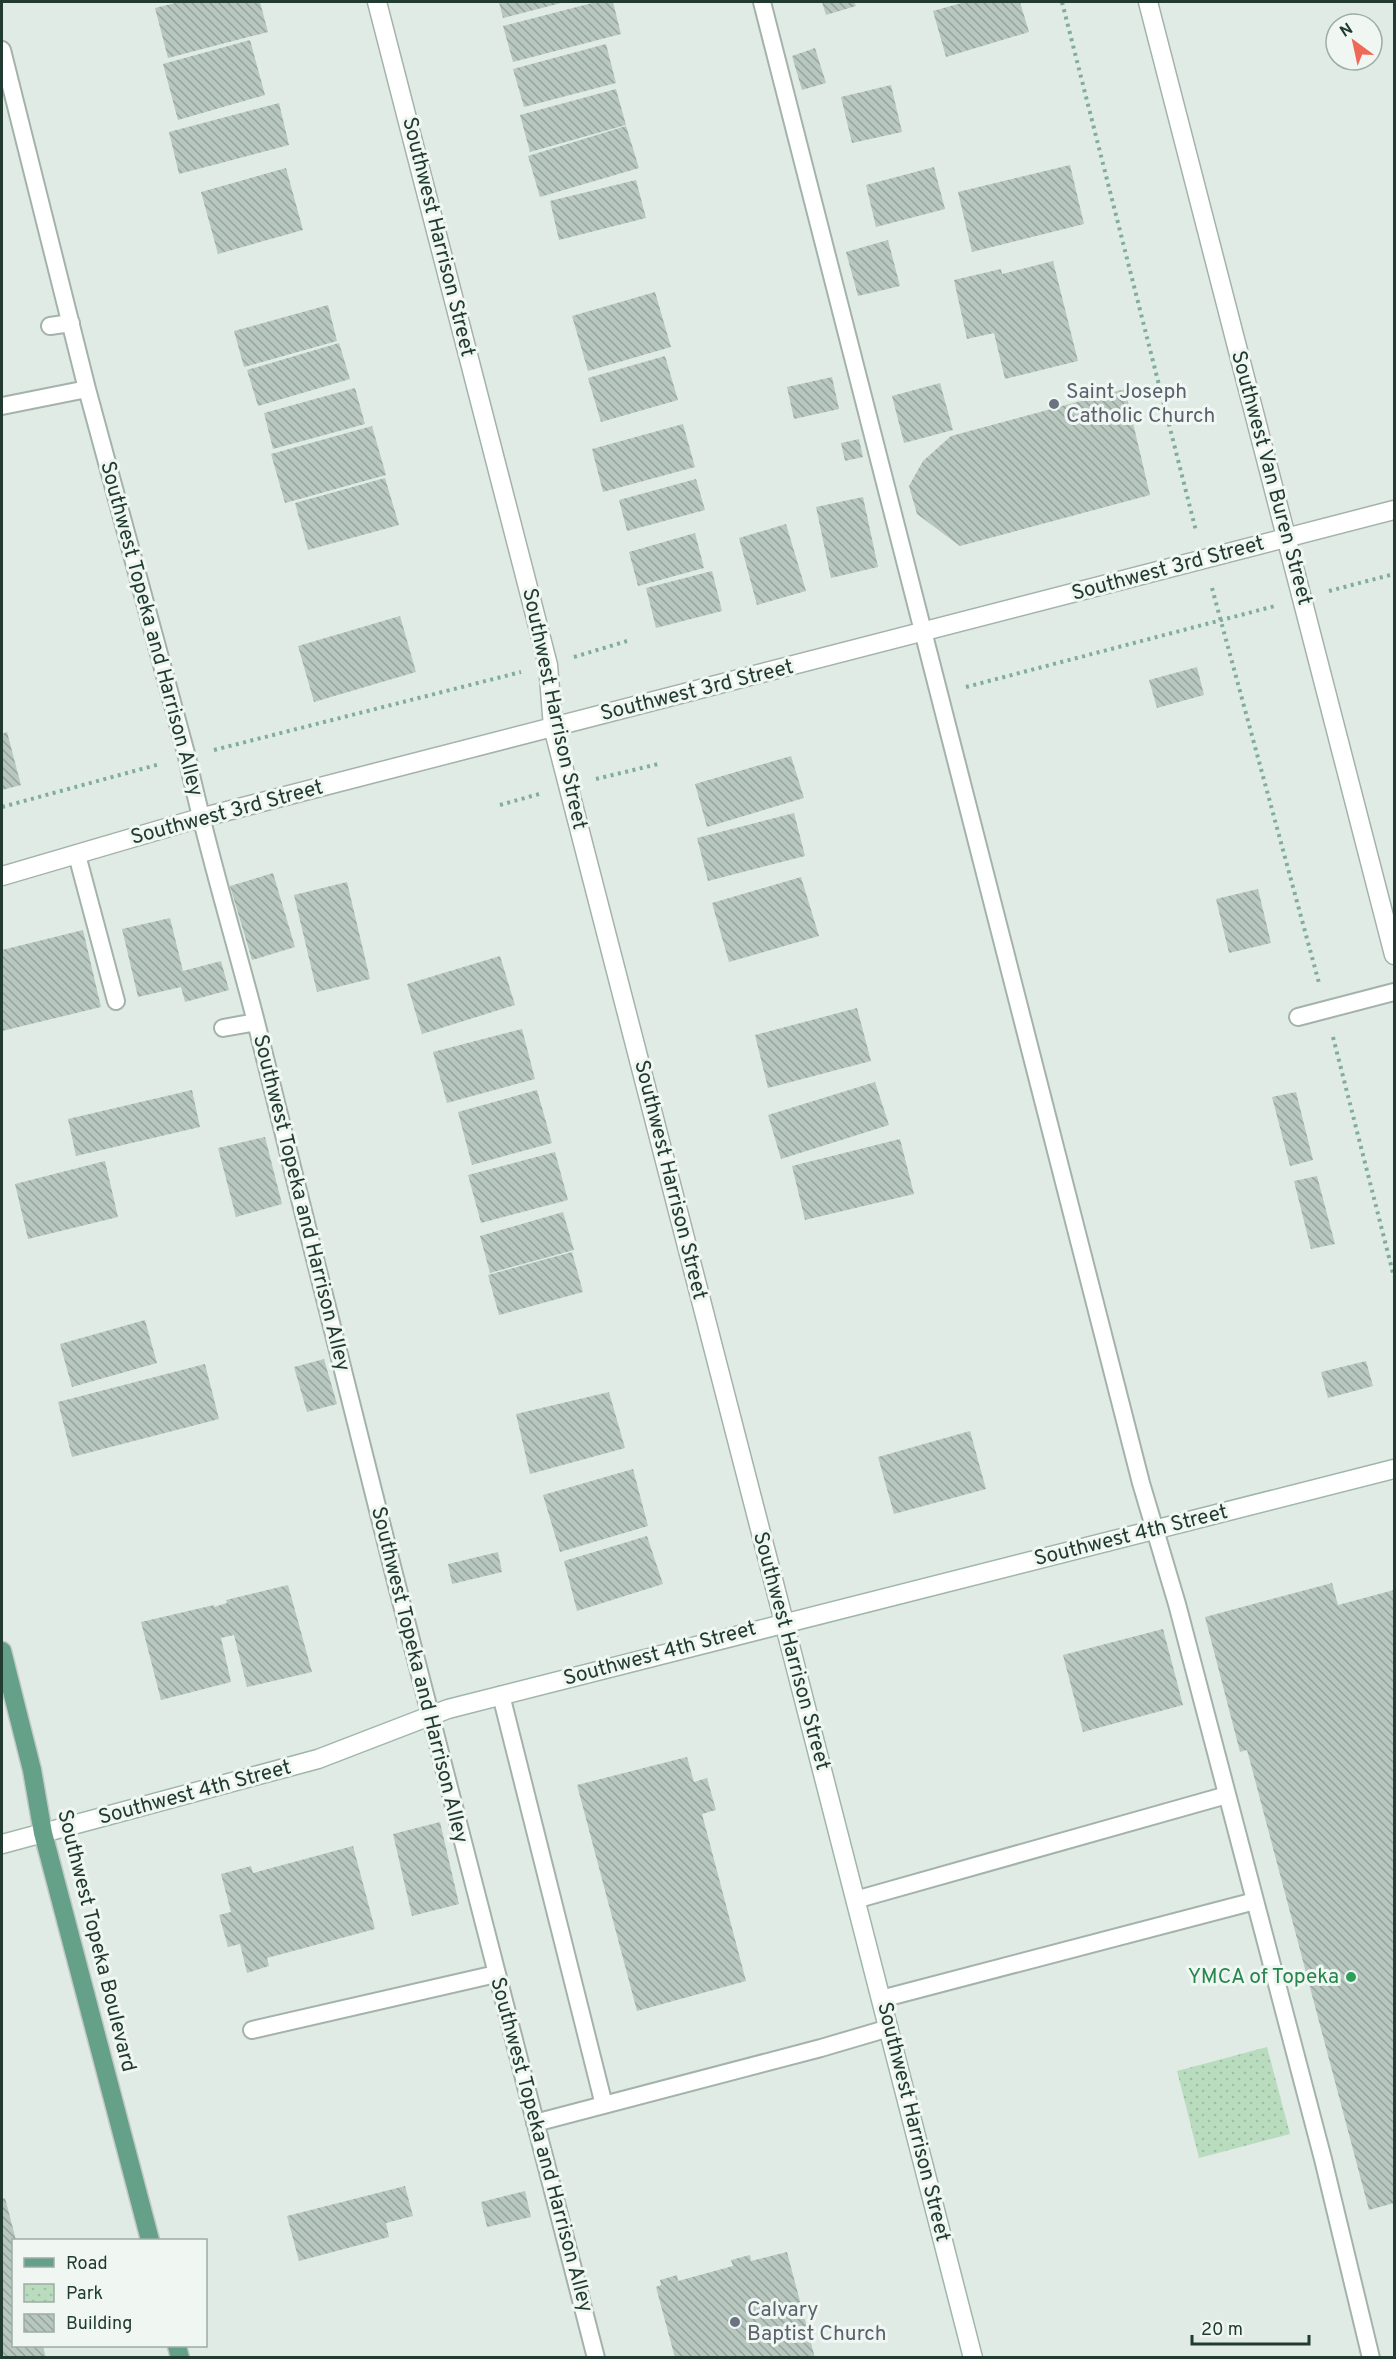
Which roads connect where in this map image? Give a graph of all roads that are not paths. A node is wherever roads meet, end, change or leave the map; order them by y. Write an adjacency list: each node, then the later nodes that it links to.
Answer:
1 (377, 2): 12 (street, Southwest Harrison Street)
2 (762, 2): 11 (lane)
3 (1148, 2): 10 (street, Southwest Van Buren Street)
4 (2, 50): 5 (lane, Southwest Topeka and Harrison Alley)
5 (71, 323): 6 (lane); 7 (lane, Southwest Topeka and Harrison Alley)
6 (50, 326)
7 (87, 389): 8 (lane); 13 (lane, Southwest Topeka and Harrison Alley)
8 (2, 406)
9 (1395, 510): 10 (street, Southwest 3rd Street)
10 (1286, 538): 11 (street, Southwest 3rd Street); 16 (street, Southwest Van Buren Street)
11 (924, 633): 12 (street, Southwest 3rd Street); 23 (lane)
12 (553, 727): 13 (street, Southwest 3rd Street); 24 (street, Southwest Harrison Street)
13 (200, 818): 14 (street, Southwest 3rd Street); 20 (lane, Southwest Topeka and Harrison Alley)
14 (77, 855): 15 (street, Southwest 3rd Street); 18 (lane)
15 (2, 876)
16 (1395, 955)
17 (1395, 992): 19 (lane)
18 (116, 1001)
19 (1298, 1017)
20 (256, 1022): 21 (lane); 27 (lane, Southwest Topeka and Harrison Alley)
21 (222, 1028)
22 (1395, 1468): 23 (street, Southwest 4th Street)
23 (1156, 1529): 24 (street, Southwest 4th Street); 28 (lane)
24 (784, 1622): 26 (street, Southwest 4th Street); 31 (street, Southwest Harrison Street)
25 (2, 1651): 29 (main road, Southwest Topeka Boulevard)
26 (501, 1695): 27 (street, Southwest 4th Street); 37 (lane)
27 (430, 1716): 29 (street, Southwest 4th Street); 33 (lane, Southwest Topeka and Harrison Alley)
28 (1227, 1795): 31 (lane); 32 (lane)
29 (44, 1833): 30 (street, Southwest 4th Street); 39 (main road, Southwest Topeka Boulevard)
30 (2, 1844)
31 (855, 1900): 34 (street, Southwest Harrison Street)
32 (1255, 1901): 34 (lane); 42 (lane)
33 (496, 1974): 36 (lane); 38 (lane, Southwest Topeka and Harrison Alley)
34 (881, 1999): 35 (street, Southwest Harrison Street)
35 (889, 2028): 37 (lane); 41 (street, Southwest Harrison Street)
36 (252, 2030)
37 (604, 2105): 38 (lane)
38 (535, 2123): 40 (lane, Southwest Topeka and Harrison Alley)
39 (149, 2239)
40 (596, 2358)
41 (974, 2358)
42 (1371, 2358)

